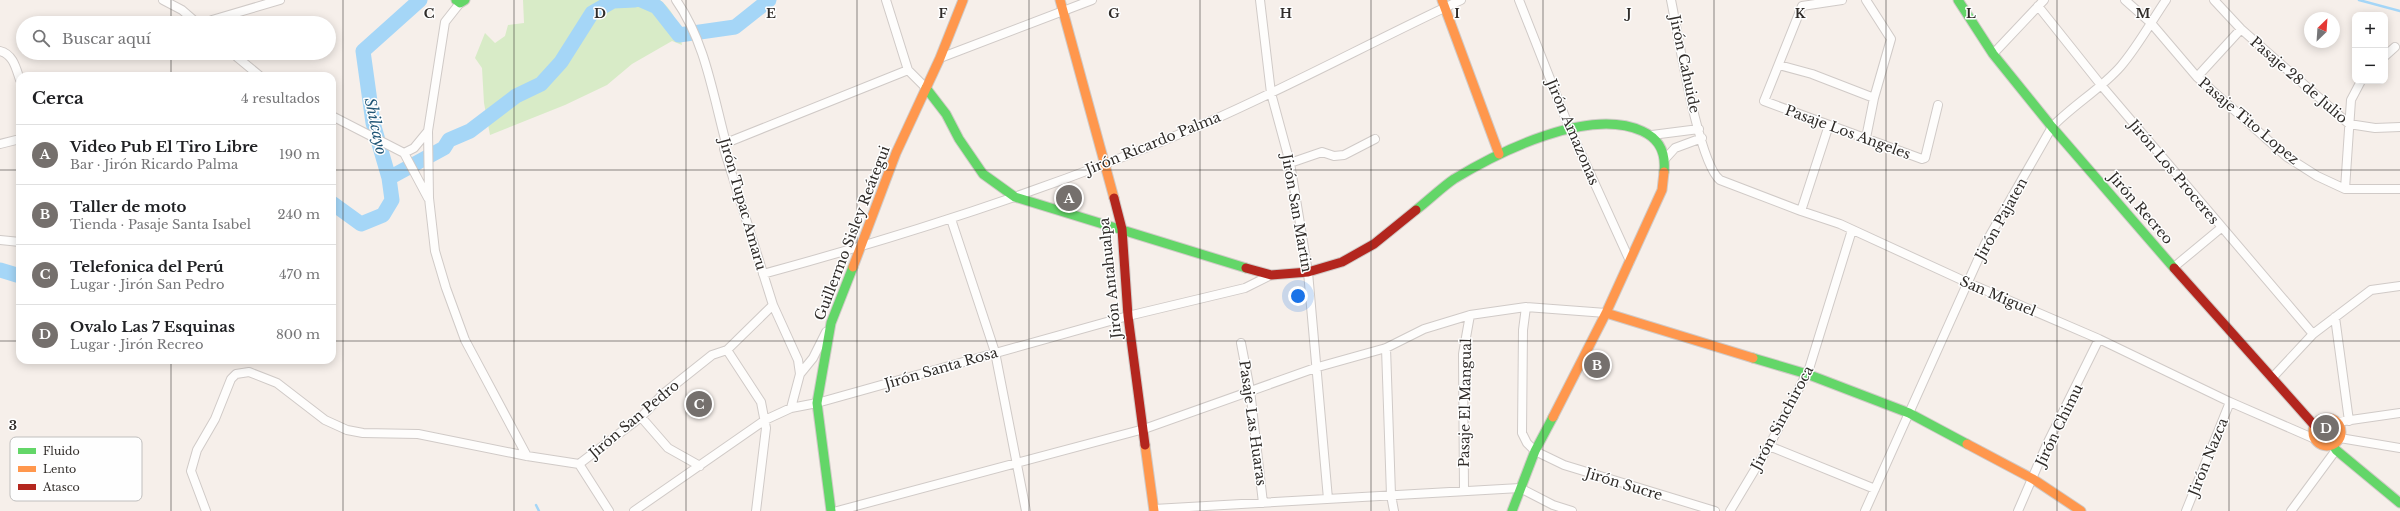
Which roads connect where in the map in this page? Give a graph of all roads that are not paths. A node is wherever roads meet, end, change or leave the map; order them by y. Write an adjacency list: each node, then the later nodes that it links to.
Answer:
1 (163, 0): 22 (street)
2 (280, 0): 23 (street)
3 (676, 0): 56 (street, Jirón Tupac Amaru)
4 (886, 0): 33 (street)
5 (963, 0): 30 (main road, Guillermo Sisley Reátegui)
6 (1060, 0): 21 (main road, Jirón Antahualpa)
7 (1092, 0): 21 (street)
8 (1260, 0): 40 (street, Jirón San Martin)
9 (1461, 0): 20 (street, Jirón Ricardo Palma)
10 (1519, 0): 46 (street, Jirón Amazonas)
11 (1671, 0): 49 (street, Jirón Cahuide)
12 (1842, 0): 32 (street)
13 (1866, 0): 41 (street)
14 (1958, 0): 28 (main road, Jirón Recreo)
15 (2125, 0): 24 (street, Pasaje Tito Lopez)
16 (2166, 0): 24 (street, Jirón Pajaten)
17 (460, 1): 50 (street)
18 (2217, 2): 25 (street, Pasaje 28 de Julio)
19 (2041, 3): 28 (street); 38 (street, Jirón Los Proceres)
20 (1443, 4): 40 (street, Jirón Ricardo Palma); 59 (main road)
21 (1063, 10): 30 (street); 62 (main road, Jirón Antahualpa)
22 (189, 16)
23 (226, 16)
24 (2151, 23): 36 (street, Pasaje Tito Lopez); 38 (street, Jirón Pajaten)
25 (2241, 29): 36 (street); 44 (street, Pasaje 28 de Julio)
26 (2396, 47): 29 (street)
27 (0, 51): 34 (street)
28 (1993, 54): 47 (main road, Jirón Recreo)
29 (2388, 54)
30 (940, 58): 39 (main road, Guillermo Sisley Reátegui)
31 (241, 60): 35 (street)
32 (1778, 65): 41 (street); 45 (street, Pasaje Los Angeles)
33 (908, 70): 39 (street); 56 (street)
34 (17, 72)
35 (255, 72)
36 (2197, 77): 63 (street, Pasaje Tito Lopez)
37 (2359, 84): 44 (street)
38 (2101, 85): 47 (street, Jirón Pajaten); 69 (street, Jirón Los Proceres)
39 (926, 88): 65 (main road); 74 (main road, Guillermo Sisley Reátegui)
40 (1271, 93): 61 (street, Jirón San Martin); 62 (street, Jirón Ricardo Palma)
41 (1874, 98): 53 (street)
42 (1938, 105): 53 (street, Pasaje Los Angeles)
43 (336, 118): 58 (street)
44 (2349, 124): 48 (street, Pasaje 28 de Julio); 63 (street)
45 (1829, 125): 53 (street, Pasaje Los Angeles); 67 (street)
46 (1569, 127): 51 (main road); 59 (main road); 75 (street, Jirón Amazonas)
47 (2052, 127): 76 (main road, Jirón Recreo); 80 (street, Jirón Pajaten)
48 (2400, 127)
49 (1699, 129): 51 (street); 52 (street, San Miguel)
50 (428, 131): 58 (street); 66 (street)
51 (1652, 135): 60 (main road)
52 (1702, 138): 60 (street); 67 (street, San Miguel)
53 (1866, 138)
54 (1376, 139): 61 (street)
55 (16, 140): 57 (street)
56 (726, 143): 78 (street, Jirón Tupac Amaru)
57 (0, 144)
58 (404, 153): 66 (street)
59 (1499, 154): 77 (main road)
60 (1665, 159): 75 (main road)
61 (1290, 163): 77 (street, Jirón San Martin)
62 (1105, 164): 65 (street, Jirón Ricardo Palma); 70 (main road, Jirón Antahualpa)
63 (2345, 189): 64 (street, Pasaje Tito Lopez)
64 (2400, 189)
65 (1014, 197): 68 (street, Jirón Ricardo Palma); 70 (main road)
66 (429, 198): 117 (street)
67 (1801, 211): 71 (street, San Miguel)
68 (951, 219): 74 (street, Jirón Ricardo Palma); 94 (street)
69 (2221, 228): 76 (street); 89 (street, Jirón Los Proceres)
70 (1122, 229): 79 (main road); 86 (main road, Jirón Antahualpa)
71 (1852, 230): 80 (street, San Miguel); 97 (street, Jirón Sinchiroca)
72 (0, 240): 73 (street)
73 (16, 242)
74 (859, 248): 78 (street, Jirón Ricardo Palma); 88 (main road, Guillermo Sisley Reátegui)
75 (1630, 261): 84 (main road)
76 (2174, 267): 98 (main road, Jirón Recreo)
77 (1308, 272): 79 (main road); 95 (street, Jirón San Martin)
78 (763, 274): 82 (street, Jirón Tupac Amaru)
79 (1271, 275): 86 (street, Jirón Santa Rosa)
80 (1969, 283): 90 (street, San Miguel); 103 (street, Jirón Pajaten)
81 (2400, 286): 87 (street)
82 (773, 305): 93 (street, Jirón San Pedro); 96 (street, Jirón Tupac Amaru)
83 (1526, 307): 84 (street); 85 (street); 116 (street)
84 (1606, 313): 97 (main road); 116 (main road)
85 (1470, 315): 92 (street); 124 (street, Pasaje El Mangual)
86 (1128, 316): 94 (street, Jirón Santa Rosa); 110 (main road, Jirón Antahualpa)
87 (2335, 317): 89 (street); 107 (street)
88 (831, 323): 96 (street); 101 (main road, Guillermo Sisley Reátegui)
89 (2313, 334): 98 (street)
90 (2099, 339): 100 (street, San Miguel); 121 (street, Jirón Chimu)
91 (1241, 344): 99 (street, Pasaje Las Huaras)
92 (1386, 348): 95 (street); 125 (street)
93 (727, 350): 105 (street, Jirón San Pedro); 106 (street)
94 (995, 352): 101 (street, Jirón Santa Rosa); 119 (street)
95 (1318, 367): 99 (street); 126 (street, Jirón San Martin)
96 (800, 374): 102 (street, Jirón Tupac Amaru)
97 (1807, 374): 103 (main road); 113 (street, Jirón Sinchiroca)
98 (2272, 378): 109 (main road, Jirón Recreo)
99 (1250, 390): 110 (street); 127 (street, Pasaje Las Huaras)
100 (2230, 402): 112 (street, San Miguel); 145 (street, Jirón Nazca)
101 (817, 403): 102 (street, Jirón Santa Rosa); 134 (main road, Guillermo Sisley Reátegui)
102 (790, 408): 106 (street, Jirón Santa Rosa)
103 (1908, 413): 121 (main road); 123 (street, Jirón Pajaten)
104 (2400, 413): 107 (street)
105 (641, 416): 118 (street, Jirón San Pedro); 120 (street)
106 (765, 420): 120 (street, Jirón Santa Rosa); 133 (street)
107 (2349, 421): 108 (street)
108 (2337, 422): 109 (main road); 111 (main road)
109 (2314, 425): 112 (main road)
110 (1144, 429): 119 (street); 129 (main road, Jirón Antahualpa)
111 (2340, 438): 114 (main road); 115 (street)
112 (2315, 440): 114 (main road)
113 (1769, 446): 123 (street); 141 (street, Jirón Sinchiroca)
114 (2334, 448): 128 (main road); 146 (street)
115 (2400, 448)
116 (1535, 451): 122 (main road); 140 (street, Jirón Sucre)
117 (527, 456): 118 (street, Jirón San Pedro); 130 (street, Jirón San Pedro)
118 (579, 464): 131 (street)
119 (1016, 464): 135 (street); 136 (street)
120 (700, 466): 132 (street, Jirón Santa Rosa)
121 (2033, 479): 143 (street, Jirón Chimu); 144 (main road)
122 (1520, 488): 124 (street); 138 (main road); 139 (street)
123 (1875, 489): 142 (street, Jirón Pajaten)
124 (1464, 491): 125 (street)
125 (1392, 495): 126 (street); 137 (street)
126 (1328, 499): 127 (street)
127 (1263, 503): 129 (street)
128 (2400, 503)
129 (1154, 510)
130 (206, 511)
131 (609, 511)
132 (634, 511)
133 (756, 511)
134 (831, 511)
135 (837, 511)
136 (1026, 511)
137 (1394, 511)
138 (1512, 511)
139 (1572, 511)
140 (1715, 511)
141 (1730, 511)
142 (1865, 511)
143 (2018, 511)
144 (2081, 511)
145 (2186, 511)
146 (2291, 511)

